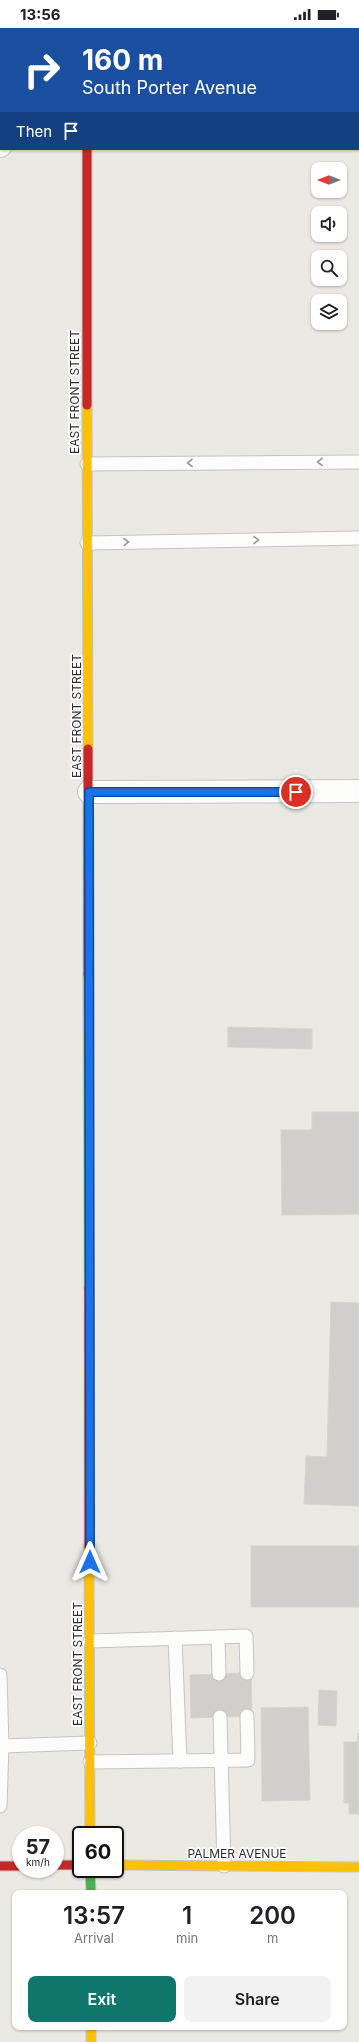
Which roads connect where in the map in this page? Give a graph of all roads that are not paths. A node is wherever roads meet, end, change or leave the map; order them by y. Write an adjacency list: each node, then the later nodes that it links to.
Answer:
1 (87, 150): 3 (main road, EAST FRONT STREET)
2 (359, 462): 3 (lane, one-way to 3)
3 (87, 464): 5 (main road, EAST FRONT STREET)
4 (359, 538): 5 (lane, one-way to 4)
5 (87, 543): 7 (main road, EAST FRONT STREET)
6 (359, 791): 7 (street)
7 (89, 792): 10 (main road, EAST FRONT STREET)
8 (218, 1637): 9 (lane); 11 (lane); 12 (lane)
9 (175, 1638): 10 (lane); 19 (lane)
10 (90, 1641): 16 (main road, EAST FRONT STREET)
11 (247, 1673)
12 (219, 1674)
13 (0, 1675): 17 (lane)
14 (247, 1716): 18 (lane)
15 (220, 1717): 18 (lane)
16 (90, 1743): 17 (lane); 20 (main road, EAST FRONT STREET)
17 (2, 1746): 21 (lane)
18 (221, 1760): 19 (lane); 26 (lane)
19 (180, 1761): 20 (lane)
20 (90, 1762): 22 (main road, EAST FRONT STREET)
21 (0, 1806)
22 (90, 1826)
23 (124, 1865): 26 (main road, PALMER AVENUE)
24 (0, 1866): 25 (main road)
25 (12, 1866)
26 (224, 1866): 27 (main road, PALMER AVENUE)
27 (359, 1867)
28 (90, 1878): 29 (main road)
29 (91, 1890)
30 (91, 2030): 31 (main road)
31 (91, 2042)

